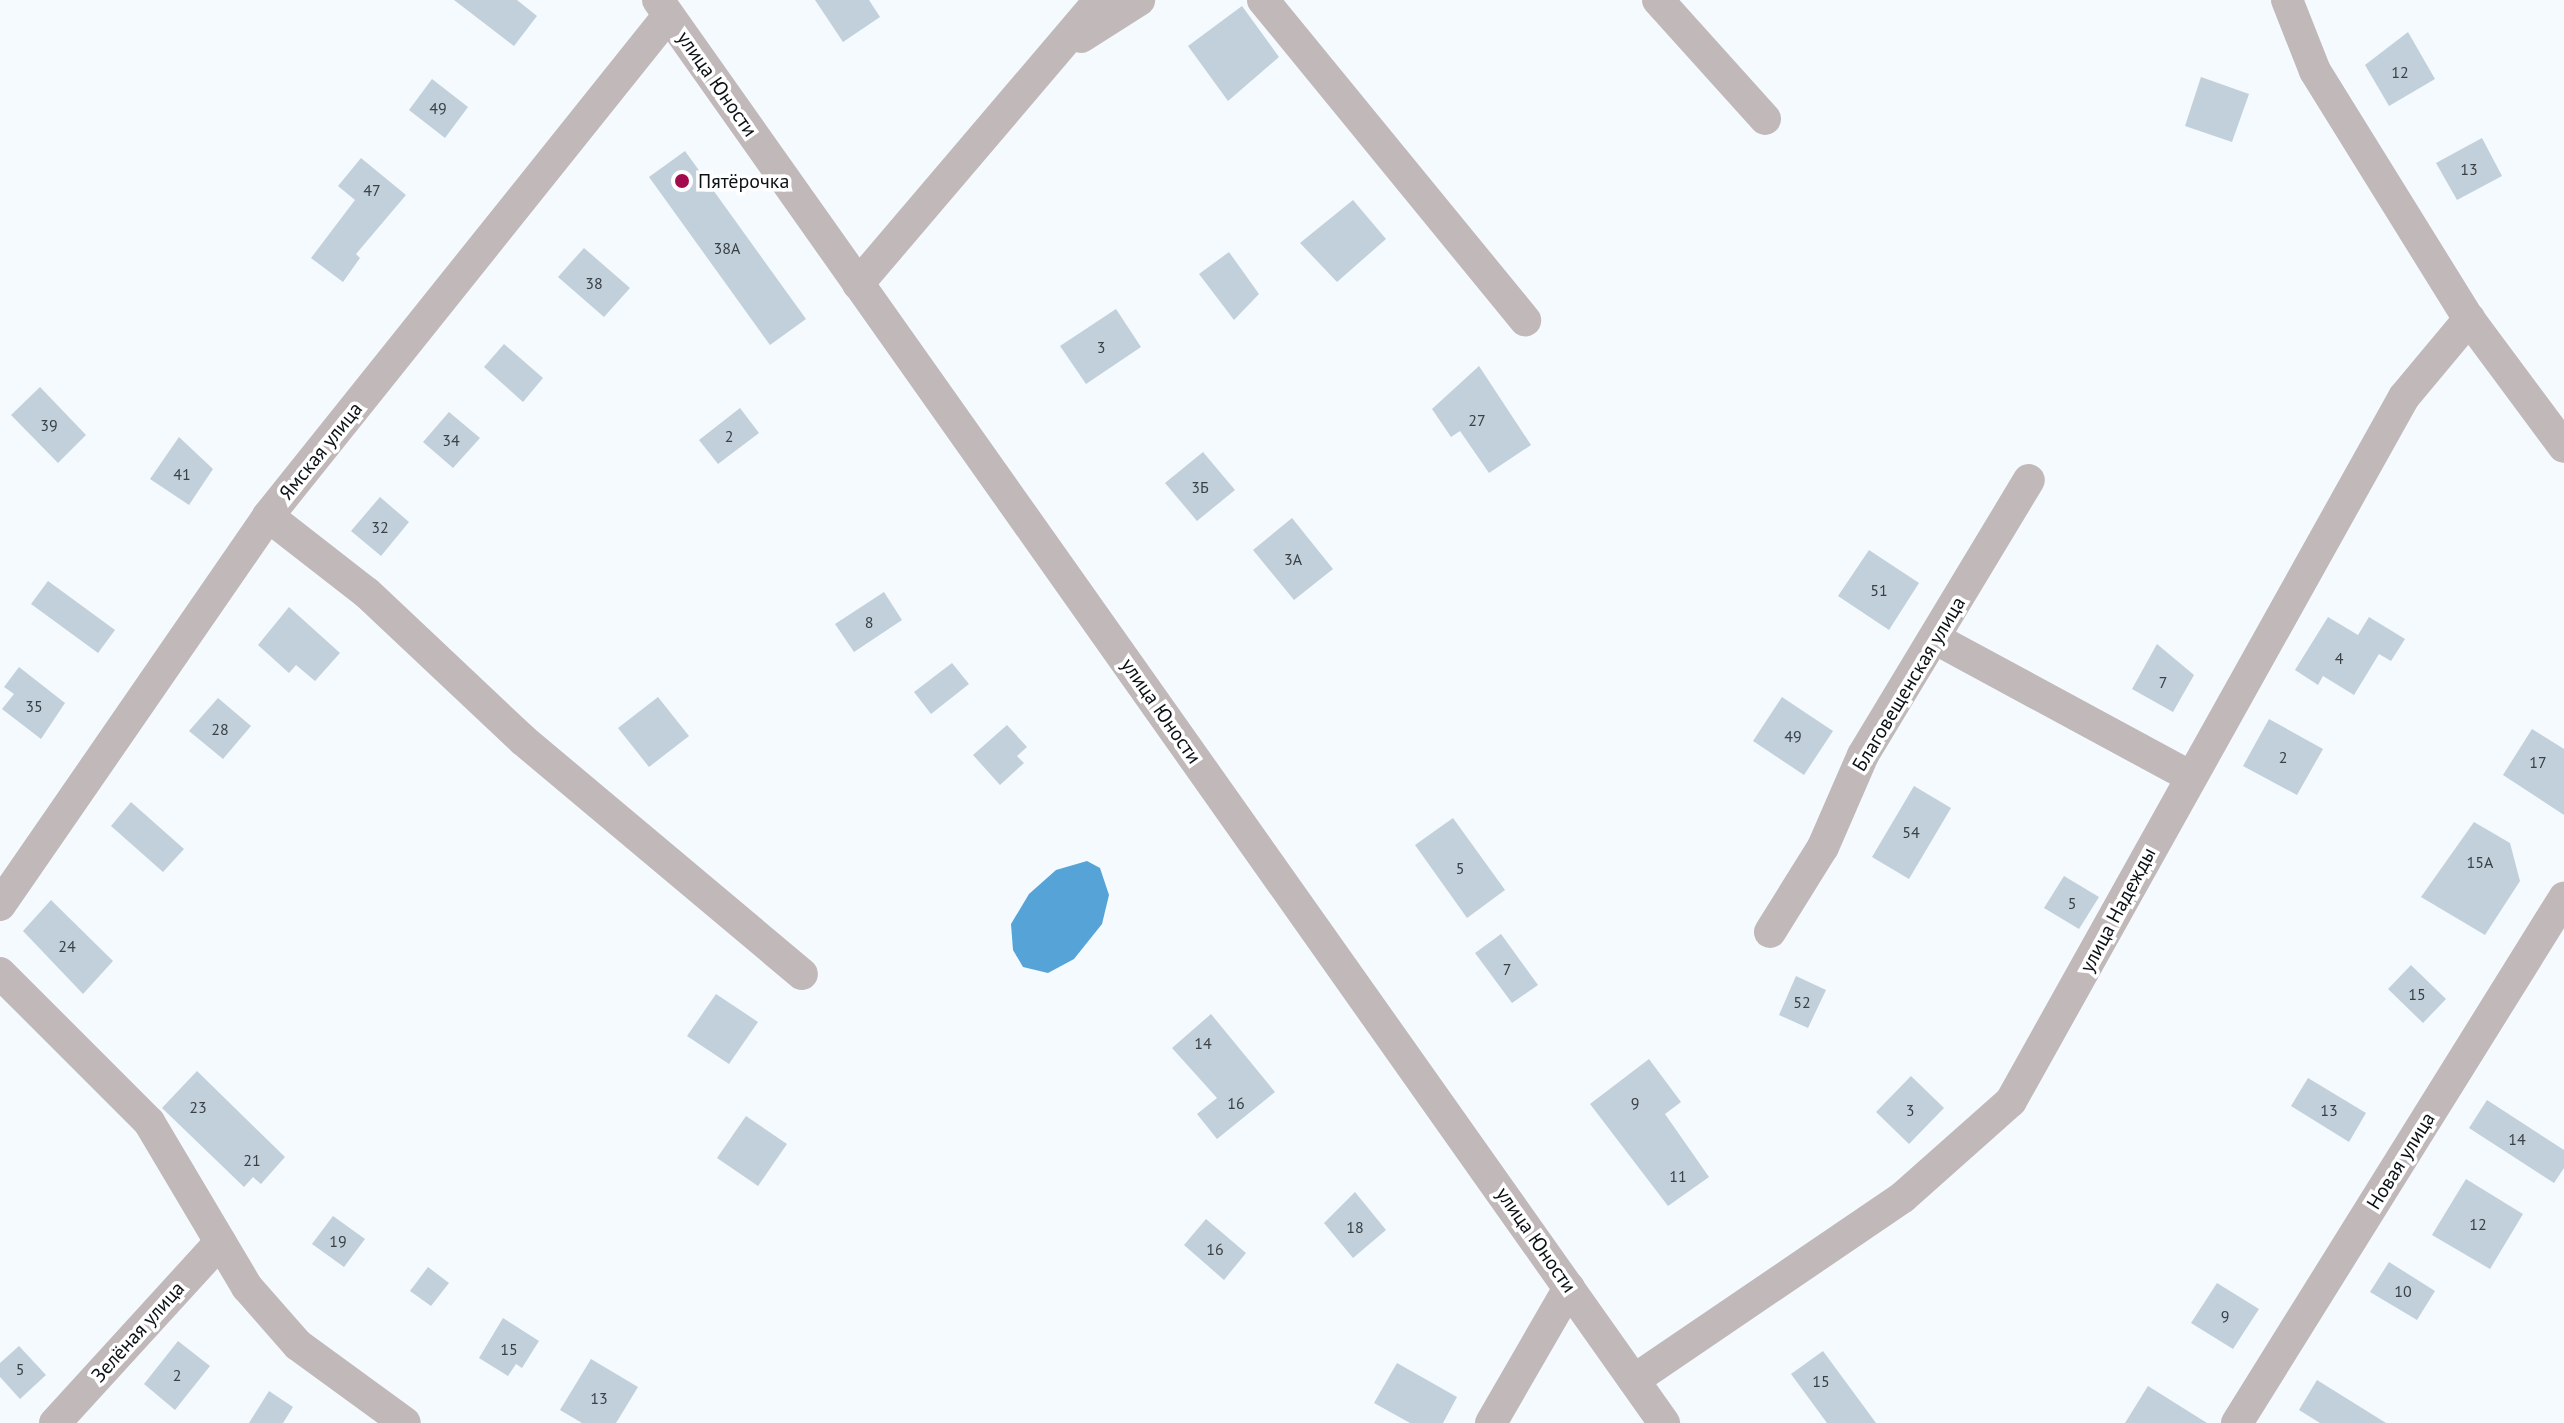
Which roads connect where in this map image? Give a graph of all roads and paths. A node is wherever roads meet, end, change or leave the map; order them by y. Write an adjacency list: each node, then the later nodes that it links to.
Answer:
1 (1100, 0): 7 (street)
2 (1139, 0): 7 (street)
3 (1263, 0): 11 (street)
4 (1658, 0): 8 (street)
5 (2287, 0): 10 (street)
6 (663, 8): 9 (street, улица Юности); 14 (street, Ямская улица)
7 (1054, 54): 9 (street)
8 (1765, 119)
9 (858, 284): 23 (street, улица Юности)
10 (2469, 319): 12 (street); 16 (street, улица Надежды)
11 (1525, 320)
12 (2564, 447)
13 (2029, 480): 15 (street, Благовещенская улица)
14 (268, 516): 18 (street, Ямская улица); 21 (street)
15 (1936, 639): 16 (street); 19 (street, Благовещенская улица)
16 (2189, 776): 24 (street, улица Надежды)
17 (2564, 898): 29 (street, Новая улица)
18 (0, 905)
19 (1770, 932)
20 (0, 973): 22 (street)
21 (802, 974)
22 (220, 1242): 25 (street, Зелёная улица); 26 (street)
23 (1569, 1288): 24 (street, улица Юности); 27 (street)
24 (1634, 1380): 28 (street, улица Юности)
25 (55, 1423)
26 (405, 1423)
27 (1491, 1423)
28 (1664, 1423)
29 (2237, 1423)

